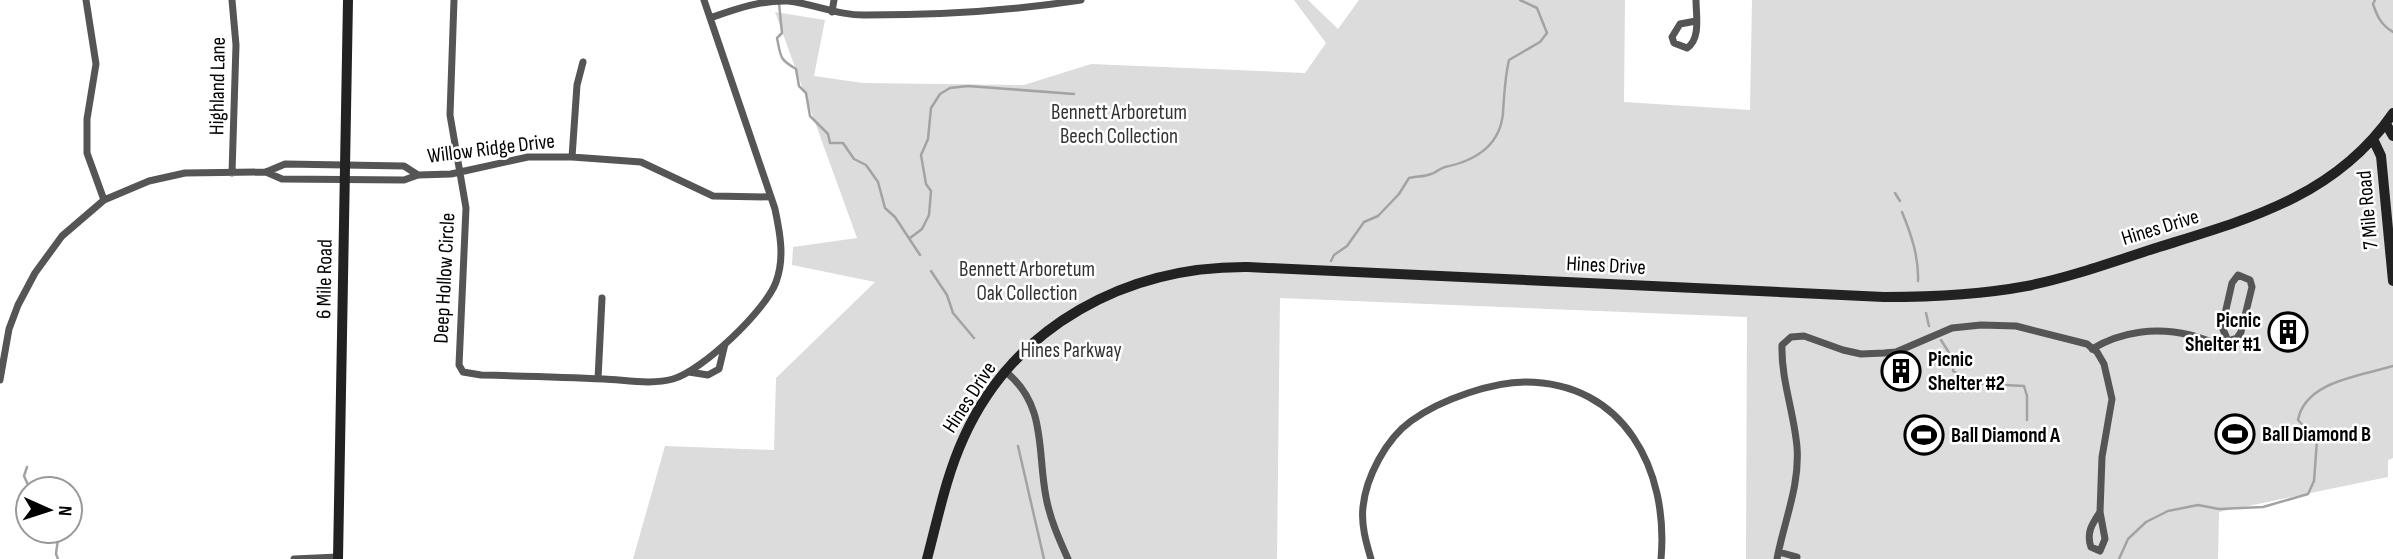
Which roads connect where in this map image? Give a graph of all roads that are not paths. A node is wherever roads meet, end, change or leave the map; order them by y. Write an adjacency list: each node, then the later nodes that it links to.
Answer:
1 (86, 0): 25 (street)
2 (232, 0): 21 (street, Highland Lane)
3 (348, 0): 18 (street, 6 Mile Road)
4 (454, 0): 20 (street, Deep Hollow Circle)
5 (704, 0): 10 (street, Deep Hollow Circle)
6 (834, 0): 9 (street)
7 (1081, 0): 9 (street)
8 (1696, 0): 11 (street)
9 (832, 12): 10 (street)
10 (710, 18): 24 (street, Deep Hollow Circle)
11 (1696, 21)
12 (583, 62): 17 (street)
13 (2393, 113): 14 (street, Hines Drive)
14 (2386, 124): 15 (street); 16 (street, Hines Drive)
15 (2393, 136)
16 (2373, 139): 26 (street, 7 Mile Road); 32 (street, Hines Drive)
17 (572, 156): 20 (street, Willow Ridge Drive); 24 (street, Willow Ridge Drive)
18 (345, 165): 19 (street, Willow Ridge Drive); 22 (street, Willow Ridge Drive); 23 (street, 6 Mile Road)
19 (267, 172): 21 (street); 23 (street, Willow Ridge Drive)
20 (461, 172): 22 (street, Willow Ridge Drive); 33 (street, Deep Hollow Circle)
21 (232, 173): 25 (street)
22 (418, 175): 23 (street, Willow Ridge Drive)
23 (345, 179): 38 (street, 6 Mile Road)
24 (771, 197): 29 (street, Deep Hollow Circle)
25 (104, 200): 34 (street)
26 (2393, 281)
27 (602, 298): 33 (street)
28 (2228, 341): 28 (street); 30 (street)
29 (725, 344): 31 (street, Deep Hollow Circle); 31 (street, Deep Hollow Circle)
30 (2092, 349): 35 (street); 36 (street)
31 (688, 372): 33 (street, Deep Hollow Circle)
32 (1006, 372): 40 (street, Hines Drive); 41 (street)
33 (598, 379)
34 (0, 380)
35 (2100, 512): 35 (street)
36 (1778, 555): 37 (street)
37 (1797, 557)
38 (338, 558): 39 (street)
39 (294, 559)
40 (927, 559)
41 (1068, 559)
42 (1371, 559): 43 (street)
43 (1661, 559)

